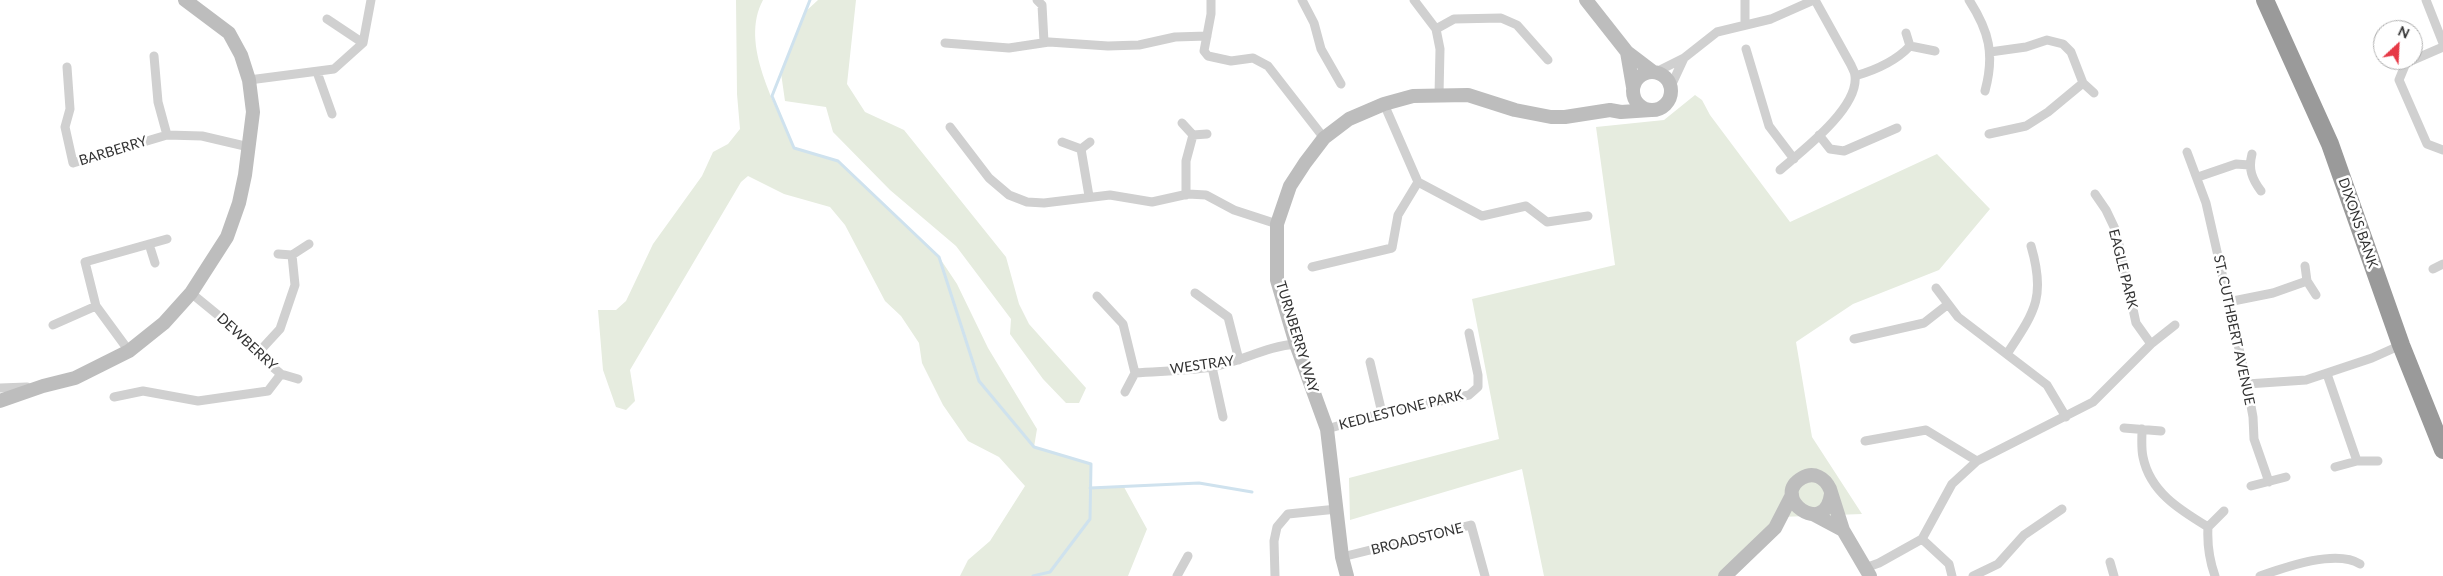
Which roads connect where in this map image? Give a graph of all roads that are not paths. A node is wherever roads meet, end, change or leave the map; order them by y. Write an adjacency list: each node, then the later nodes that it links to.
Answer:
1 (185, 0): 37 (street)
2 (371, 0): 20 (street)
3 (1037, 0): 19 (street)
4 (1211, 0): 17 (street)
5 (1302, 0): 39 (street)
6 (1414, 0): 15 (street)
7 (1586, 0): 26 (street)
8 (1745, 0): 14 (street)
9 (1814, 0): 14 (street); 36 (street)
10 (1969, 0): 27 (street)
11 (2265, 0): 102 (highway, DIXONS BANK)
12 (2426, 0): 21 (street)
13 (327, 19): 20 (street)
14 (1746, 24): 30 (street)
15 (1436, 29): 31 (street); 44 (street)
16 (1906, 33): 22 (street)
17 (1207, 36): 19 (street); 57 (street)
18 (945, 42): 19 (street)
19 (1044, 42)
20 (363, 43): 34 (street)
21 (2443, 43)
22 (1910, 46): 25 (street); 36 (street)
23 (2443, 46): 28 (street)
24 (1746, 49): 65 (street)
25 (1934, 51)
26 (1627, 52): 35 (street); 41 (street)
27 (1990, 52): 38 (street); 42 (street)
28 (2423, 55)
29 (154, 56): 52 (street)
30 (1684, 58): 35 (street); 40 (street)
31 (1548, 60)
32 (67, 67): 52 (street, BARBERRY)
33 (2404, 70): 62 (street)
34 (317, 72): 37 (street); 48 (street)
35 (1654, 72): 40 (street); 41 (street)
36 (1855, 76): 56 (street)
37 (249, 80): 60 (street)
38 (2083, 83): 43 (street); 54 (street)
39 (1341, 84)
40 (1670, 86): 47 (street)
41 (1632, 89): 46 (street); 47 (street)
42 (1985, 91)
43 (2094, 93)
44 (1439, 94): 45 (street, TURNBERRY WAY); 46 (street, TURNBERRY WAY)
45 (1384, 104): 57 (street, TURNBERRY WAY); 69 (street)
46 (1610, 110): 47 (street, TURNBERRY WAY)
47 (1651, 110)
48 (332, 114)
49 (1182, 123): 55 (street)
50 (950, 127): 73 (street)
51 (1897, 128): 56 (street)
52 (167, 134): 60 (street, BARBERRY)
53 (1207, 134): 55 (street)
54 (1989, 134)
55 (1193, 135): 72 (street)
56 (1818, 135): 65 (street)
57 (1324, 138): 75 (street, TURNBERRY WAY)
58 (1062, 142): 61 (street)
59 (1090, 142): 61 (street)
60 (249, 147): 89 (street)
61 (1081, 149): 73 (street)
62 (2443, 150)
63 (2187, 152): 68 (street, ST. CUTHBERT AVENUE)
64 (2252, 154): 66 (street)
65 (1794, 159): 67 (street)
66 (2249, 165): 68 (street); 70 (street)
67 (1780, 170)
68 (2198, 177): 93 (street, ST. CUTHBERT AVENUE)
69 (1418, 182): 74 (street); 84 (street)
70 (2261, 191)
71 (2095, 194): 101 (street, EAGLE PARK)
72 (1186, 195): 73 (street); 75 (street)
73 (1089, 196)
74 (1588, 216)
75 (1277, 224): 100 (street, TURNBERRY WAY)
76 (167, 239): 77 (street)
77 (150, 244): 82 (street); 95 (street)
78 (308, 244): 81 (street)
79 (2030, 246): 105 (street)
80 (278, 254): 81 (street)
81 (292, 255): 104 (street)
82 (155, 263)
83 (2443, 264): 86 (street)
84 (1312, 266)
85 (2305, 266): 87 (street)
86 (2432, 269)
87 (2307, 281): 91 (street); 93 (street)
88 (1936, 288): 94 (street)
89 (191, 293): 103 (street); 104 (street, DEWBERRY)
90 (1195, 293): 106 (street)
91 (2316, 295)
92 (1097, 296): 109 (street)
93 (2228, 302): 113 (street, ST. CUTHBERT AVENUE)
94 (1947, 305): 99 (street); 105 (street)
95 (96, 306): 96 (street); 103 (street)
96 (53, 325)
97 (2175, 325): 101 (street)
98 (1469, 333): 119 (street, KEDLESTONE PARK)
99 (1854, 339)
100 (1296, 344): 106 (street, WESTRAY); 123 (street, TURNBERRY WAY)
101 (2151, 344): 121 (street)
102 (2401, 345): 111 (street); 127 (highway, DIXONS BANK)
103 (129, 351): 114 (street)
104 (257, 354): 110 (street, DEWBERRY)
105 (2007, 354): 121 (street)
106 (1239, 360): 108 (street, WESTRAY)
107 (1370, 362): 119 (street)
108 (1212, 367): 109 (street, WESTRAY); 120 (street)
109 (1135, 373): 116 (street)
110 (281, 374): 112 (street); 117 (street, DEWBERRY)
111 (2327, 374): 113 (street); 129 (street)
112 (298, 379)
113 (2247, 384): 133 (street, ST. CUTHBERT AVENUE)
114 (43, 386): 115 (street); 118 (street)
115 (0, 388)
116 (1124, 392)
117 (114, 397)
118 (0, 401)
119 (1382, 413): 123 (street, KEDLESTONE PARK)
120 (1223, 417)
121 (2066, 417): 128 (street)
122 (2124, 428): 124 (street)
123 (1327, 429): 137 (street, TURNBERRY WAY)
124 (2142, 429): 125 (street); 141 (street)
125 (2161, 430)
126 (1865, 441): 128 (street)
127 (2443, 450)
128 (1977, 461): 144 (street)
129 (2357, 461): 130 (street); 131 (street)
130 (2378, 461)
131 (2335, 467)
132 (2286, 477): 133 (street)
133 (2268, 482): 134 (street)
134 (2251, 486)
135 (1831, 494): 136 (street); 140 (street); 143 (street)
136 (1792, 495): 140 (street); 142 (street)
137 (1337, 509): 146 (street, TURNBERRY WAY); 151 (street)
138 (2062, 510): 156 (street)
139 (2224, 511): 141 (street)
140 (1810, 514): 142 (street); 143 (street)
141 (2208, 527): 158 (street)
142 (1775, 528): 154 (street)
143 (1843, 530): 149 (street)
144 (1922, 539): 149 (street); 155 (street)
145 (1188, 556): 150 (street)
146 (1342, 557): 152 (street, TURNBERRY WAY); 153 (street, BROADSTONE)
147 (2110, 562): 157 (street)
148 (2360, 564): 159 (street)
149 (1867, 572)
150 (1177, 576)
151 (1275, 576)
152 (1347, 576)
153 (1485, 576)
154 (1725, 576)
155 (1952, 576)
156 (1973, 576)
157 (2114, 576)
158 (2216, 576)
159 (2260, 576)

